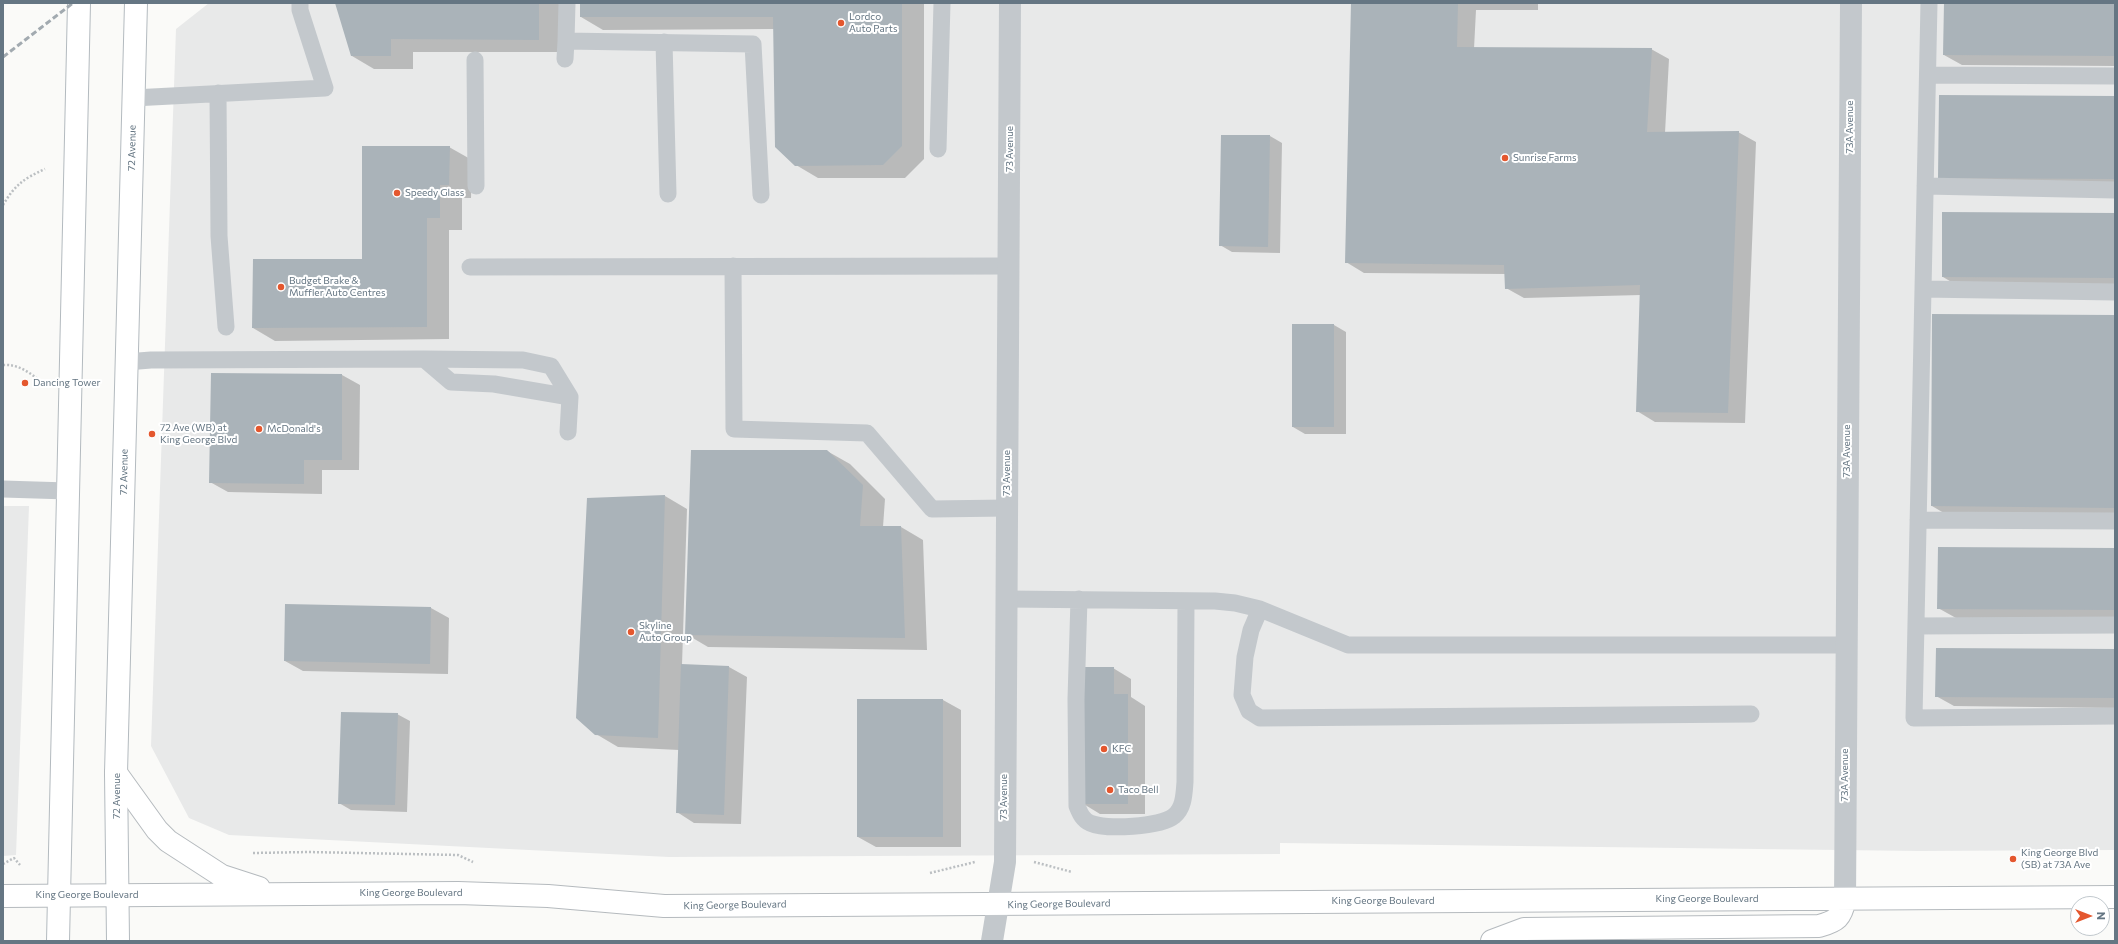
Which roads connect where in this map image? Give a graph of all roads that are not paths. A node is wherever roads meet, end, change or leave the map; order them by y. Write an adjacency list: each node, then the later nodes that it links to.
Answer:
1 (79, 3): 34 (main road)
2 (136, 3): 16 (main road, 72 Avenue)
3 (300, 3): 15 (lane)
4 (566, 3): 9 (lane)
5 (942, 3): 17 (lane)
6 (1010, 3): 24 (street, 73 Avenue)
7 (1850, 3): 44 (street, 73A Avenue)
8 (1929, 3): 13 (lane)
9 (566, 41): 10 (lane); 11 (lane)
10 (664, 42): 21 (lane); 22 (lane)
11 (565, 59)
12 (475, 60): 18 (lane)
13 (1928, 75): 14 (lane); 19 (lane)
14 (2115, 76)
15 (218, 93): 16 (lane); 28 (lane)
16 (134, 98): 30 (main road, 72 Avenue)
17 (938, 149)
18 (476, 186)
19 (1925, 186): 20 (lane); 26 (lane)
20 (2115, 190)
21 (668, 194)
22 (761, 195)
23 (733, 266): 24 (lane); 25 (lane); 35 (lane)
24 (1009, 266): 35 (street, 73 Avenue)
25 (470, 267)
26 (1923, 289): 27 (lane); 36 (lane)
27 (2115, 292)
28 (226, 327)
29 (424, 359): 30 (lane); 31 (lane); 31 (lane)
30 (126, 362): 47 (main road, 72 Avenue)
31 (570, 397): 32 (lane)
32 (568, 432)
33 (3, 490): 34 (lane)
34 (68, 491): 48 (main road)
35 (1007, 508): 38 (street, 73 Avenue)
36 (1918, 520): 37 (lane); 43 (lane)
37 (2115, 521)
38 (1006, 599): 39 (lane); 54 (street, 73 Avenue)
39 (1079, 599): 40 (lane); 40 (lane)
40 (1186, 600): 41 (lane)
41 (1260, 609): 44 (lane); 45 (lane)
42 (2115, 625): 43 (lane)
43 (1916, 626): 46 (lane)
44 (1846, 645): 53 (street, 73A Avenue)
45 (1751, 714)
46 (2115, 716)
47 (116, 773): 49 (main road); 50 (main road, 72 Avenue)
48 (59, 894): 50 (main road, King George Boulevard); 51 (main road, King George Boulevard); 55 (main road)
49 (279, 894): 50 (main road, King George Boulevard); 54 (main road, King George Boulevard)
50 (117, 895): 56 (main road, 72 Avenue)
51 (3, 896)
52 (2115, 897): 53 (main road, King George Boulevard)
53 (1845, 899): 54 (main road, King George Boulevard); 58 (main road)
54 (998, 905): 57 (street, 73 Avenue)
55 (58, 941)
56 (118, 941)
57 (992, 941)
58 (1492, 941)

